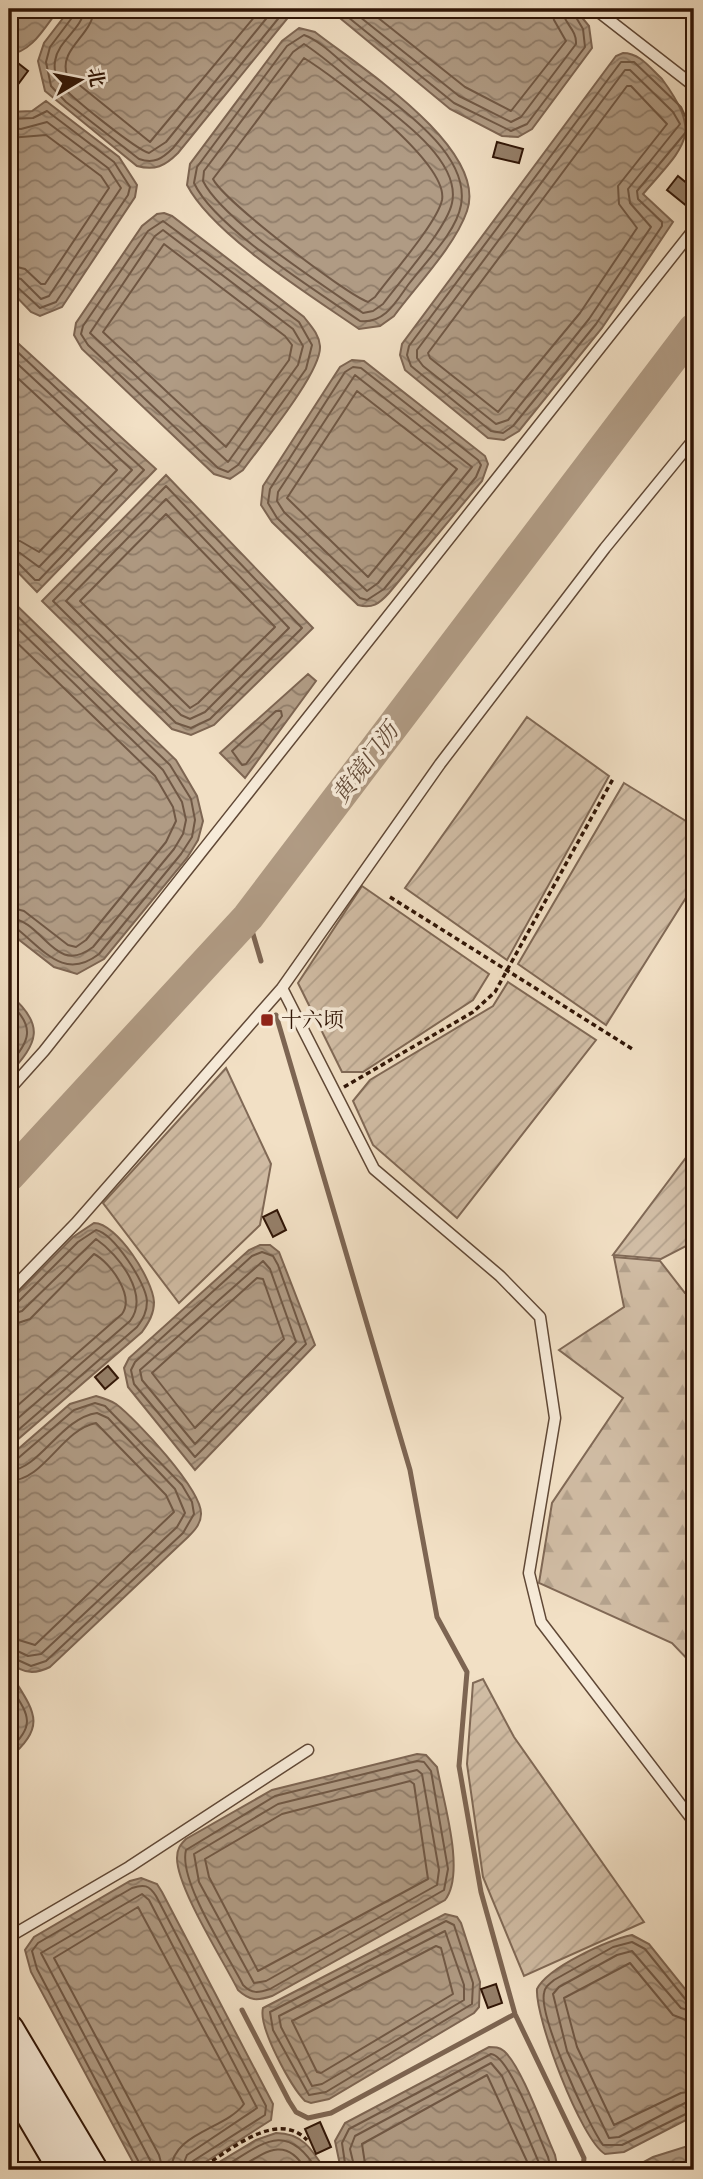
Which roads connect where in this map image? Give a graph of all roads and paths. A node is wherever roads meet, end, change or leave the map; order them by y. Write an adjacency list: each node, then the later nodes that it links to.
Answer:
1 (595, 9): 2 (lane)
2 (694, 86)
3 (694, 229): 11 (lane)
4 (694, 439): 8 (lane)
5 (614, 777): 7 (path)
6 (390, 897): 7 (path)
7 (507, 971): 9 (path); 10 (path)
8 (282, 988): 12 (lane); 14 (lane)
9 (634, 1051)
10 (341, 1089)
11 (9, 1090)
12 (9, 1292)
13 (308, 1750): 15 (lane)
14 (694, 1822)
15 (9, 1937)
16 (9, 2029): 20 (main road)
17 (9, 2078): 19 (main road)
18 (307, 2140): 21 (path)
19 (63, 2170)
20 (93, 2170)
21 (198, 2170)

